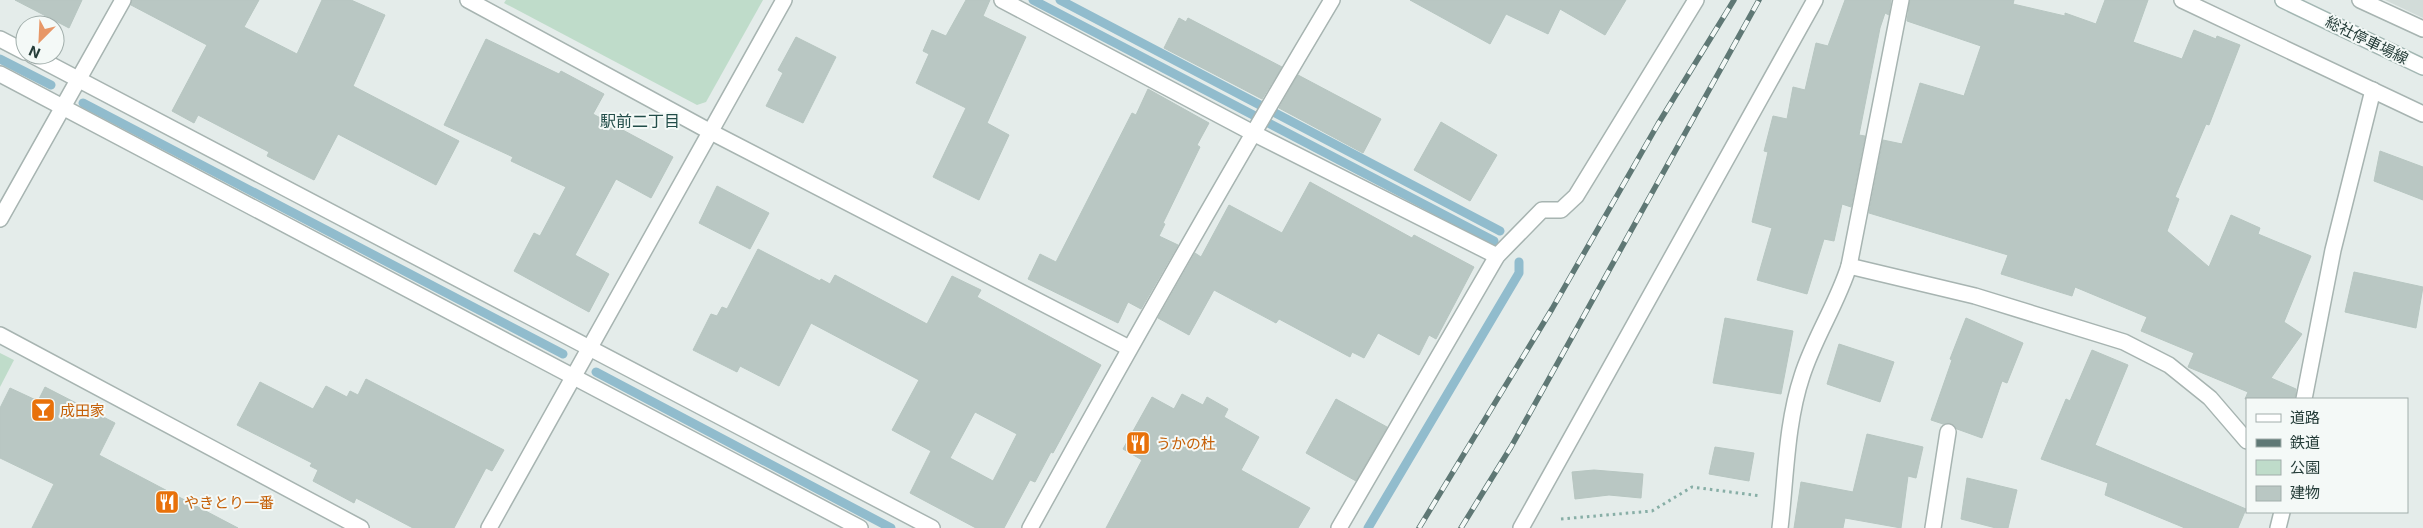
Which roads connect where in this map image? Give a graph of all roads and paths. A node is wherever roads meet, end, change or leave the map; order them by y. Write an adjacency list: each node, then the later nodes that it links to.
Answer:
1 (123, 0): 18 (street)
2 (468, 0): 23 (street)
3 (784, 0): 23 (street)
4 (1002, 0): 22 (street)
5 (1332, 0): 22 (street)
6 (1696, 0): 25 (street)
7 (1815, 0): 43 (street)
8 (1900, 0): 26 (street)
9 (2182, 0): 19 (street)
10 (2283, 0): 16 (street, 総社停車場線)
11 (2360, 0): 12 (street)
12 (2423, 29)
13 (0, 39): 14 (street)
14 (15, 47)
15 (52, 65): 18 (street)
16 (2423, 68)
17 (0, 74): 20 (street)
18 (79, 78): 20 (street); 28 (street)
19 (2373, 90): 21 (street); 31 (street)
20 (63, 106): 24 (street); 30 (street)
21 (2423, 114)
22 (1255, 128): 25 (street); 29 (street)
23 (710, 131): 28 (street); 29 (street)
24 (0, 219)
25 (1497, 256): 42 (street)
26 (1849, 266): 33 (street); 34 (street)
27 (0, 335): 37 (street)
28 (589, 347): 30 (street); 40 (street)
29 (1129, 348): 41 (street)
30 (573, 376): 38 (street); 39 (street)
31 (2304, 398)
32 (1948, 432): 45 (street)
33 (2246, 440)
34 (1783, 499): 36 (path); 44 (street)
35 (2282, 513): 46 (street)
36 (1561, 519)
37 (361, 528)
38 (489, 528)
39 (860, 528)
40 (932, 528)
41 (1030, 528)
42 (1339, 528)
43 (1522, 528)
44 (1780, 528)
45 (1933, 528)
46 (2278, 528)

